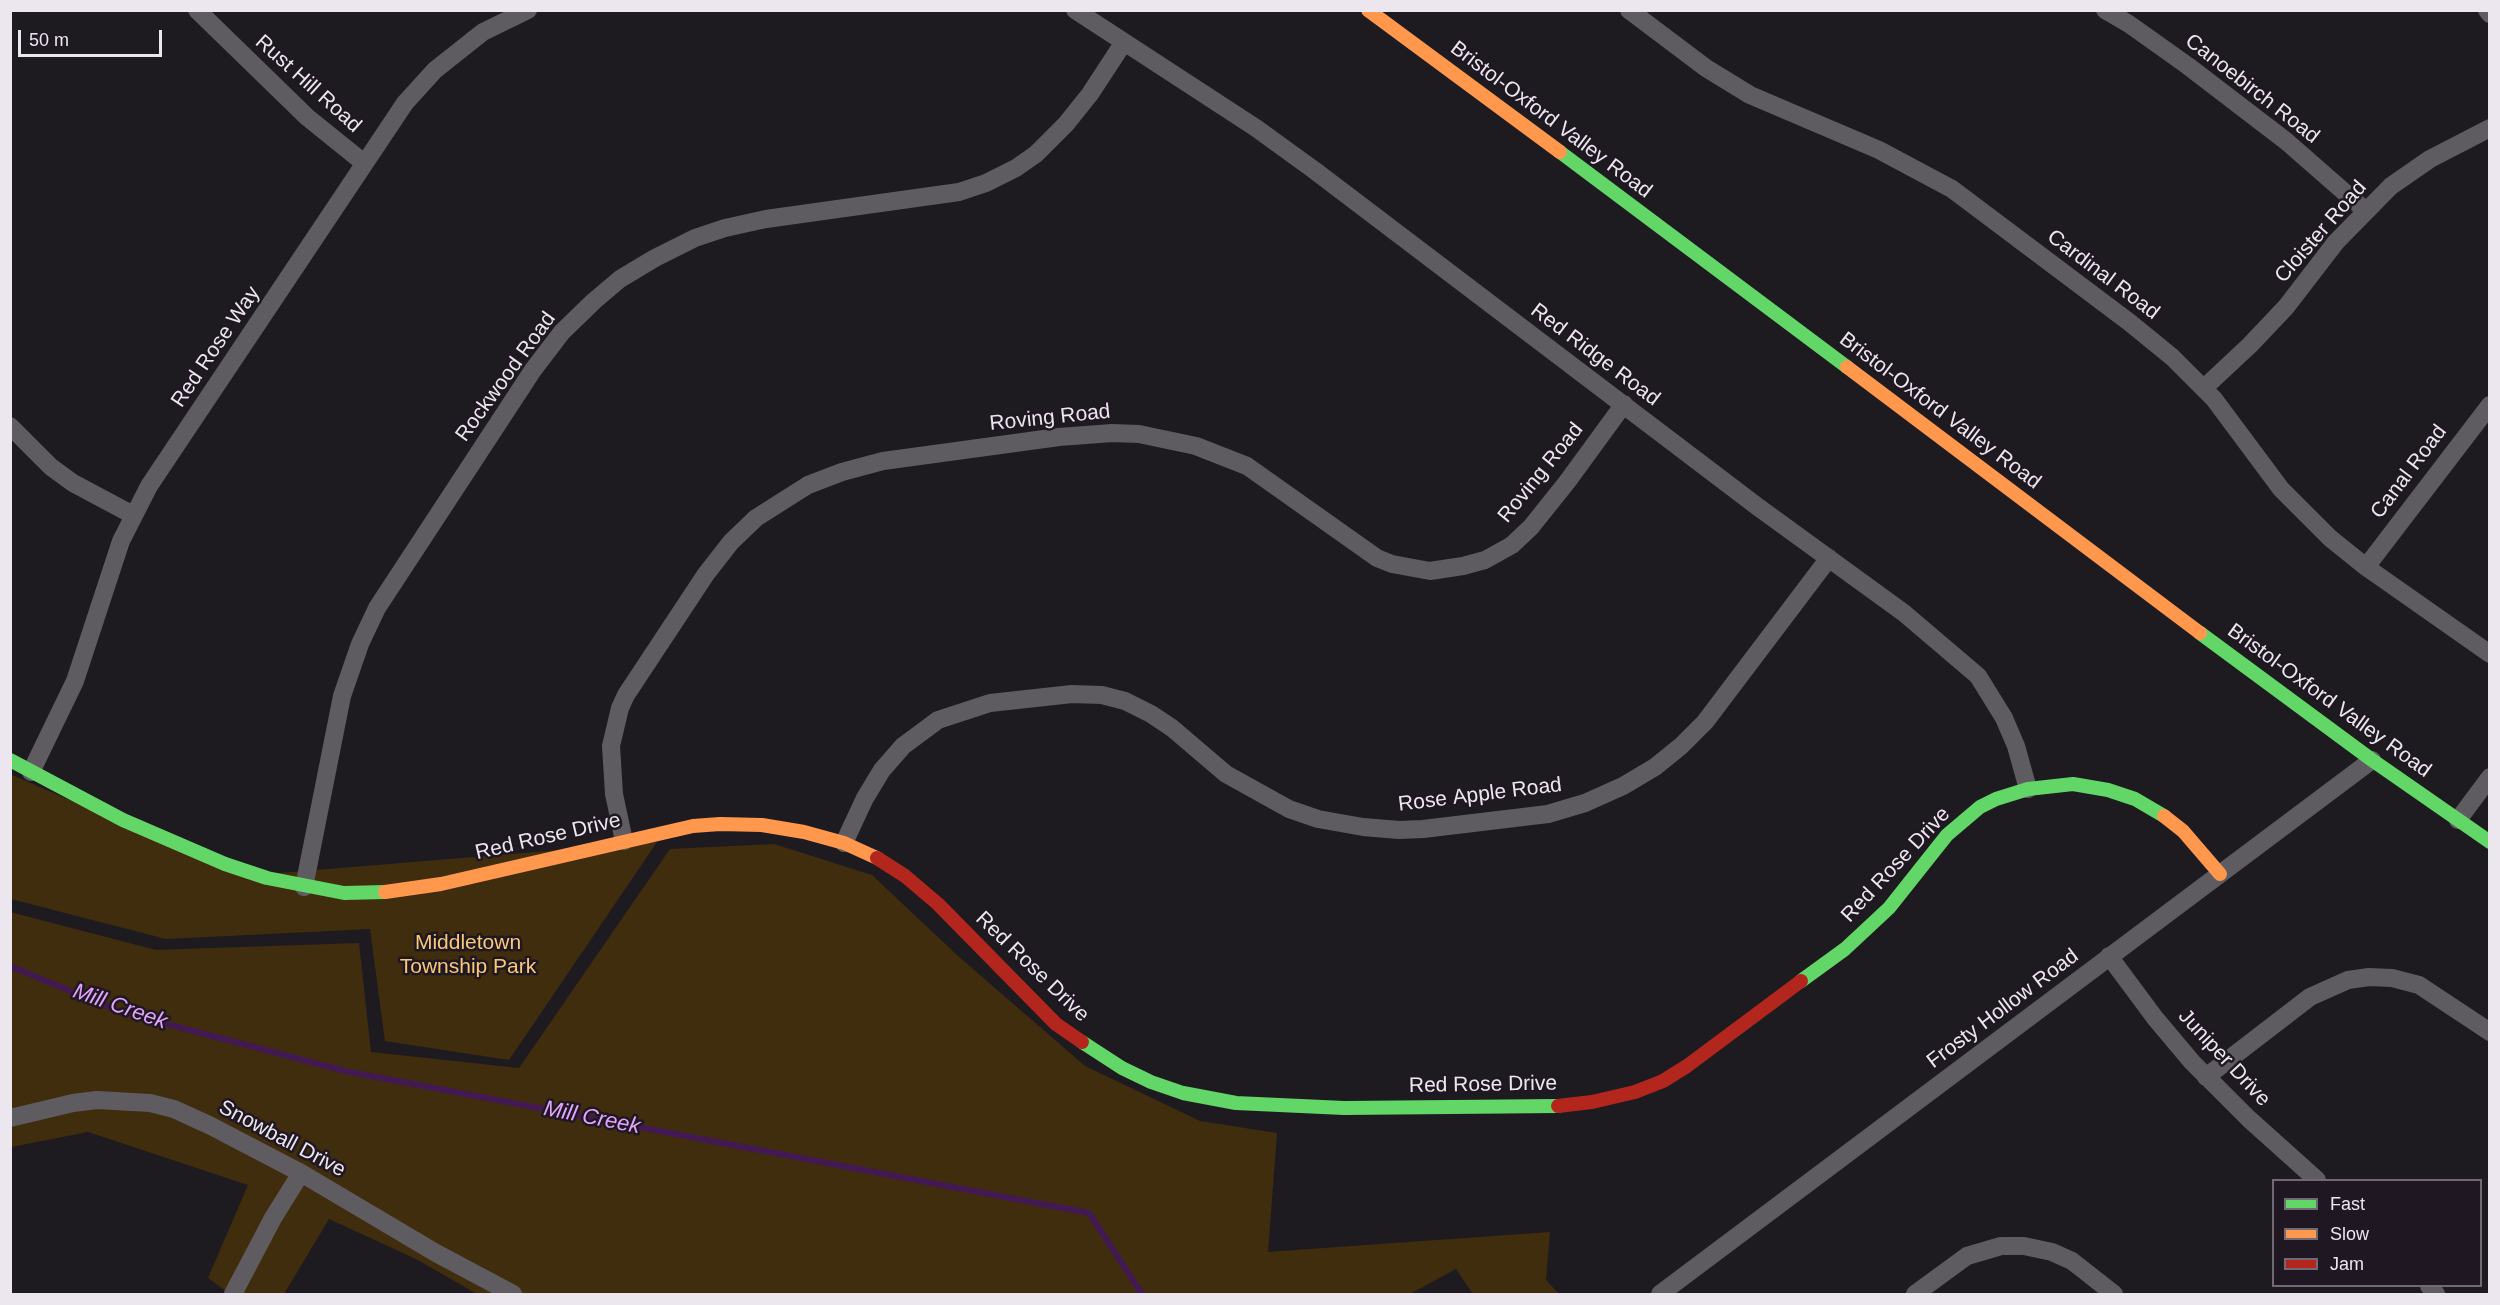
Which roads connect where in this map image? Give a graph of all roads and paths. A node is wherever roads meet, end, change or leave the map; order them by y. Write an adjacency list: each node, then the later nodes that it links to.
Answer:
1 (198, 10): 9 (street, Rust Hill Road)
2 (1075, 10): 7 (street, Red Ridge Road)
3 (1368, 10): 20 (street, Bristol-Oxford Valley Road)
4 (1629, 10): 11 (street, Cardinal Road)
5 (2105, 10): 10 (street, Canoebirch Road)
6 (519, 12): 9 (street, Red Rose Way)
7 (1124, 42): 12 (street, Red Ridge Road); 29 (street, Rockwood Road)
8 (2490, 128): 10 (street, Cloister Road)
9 (364, 163): 15 (street, Red Rose Way)
10 (2366, 211): 11 (street, Cloister Road)
11 (2204, 388): 17 (street, Cardinal Road)
12 (1624, 404): 16 (street, Red Ridge Road); 25 (street, Roving Road)
13 (2490, 405): 17 (street, Canal Road)
14 (10, 426): 15 (street)
15 (133, 515): 21 (street, Red Rose Way)
16 (1829, 558): 23 (street, Red Ridge Road); 27 (street, Rose Apple Road)
17 (2366, 567): 18 (street, Cardinal Road)
18 (2490, 654)
19 (10, 760): 21 (street, Red Rose Drive)
20 (2372, 760): 24 (street, Bristol-Oxford Valley Road); 28 (street, Frosty Hollow Road)
21 (31, 772): 29 (street, Red Rose Drive)
22 (2490, 777): 24 (street)
23 (2028, 789): 27 (street, Red Rose Drive); 28 (street, Red Rose Drive)
24 (2458, 820): 26 (street, Bristol-Oxford Valley Road)
25 (624, 842): 27 (street, Red Rose Drive); 29 (street, Red Rose Drive)
26 (2490, 842)
27 (844, 843)
28 (2220, 874): 30 (street, Frosty Hollow Road)
29 (304, 887)
30 (2109, 956): 32 (street, Juniper Drive); 38 (street, Frosty Hollow Road)
31 (2490, 1032): 32 (street)
32 (2206, 1077): 35 (street, Juniper Drive)
33 (12, 1122): 34 (street, Snowball Drive)
34 (301, 1173): 36 (street); 37 (street, Snowball Drive)
35 (2316, 1179)
36 (233, 1294)
37 (513, 1294)
38 (1660, 1294)
39 (1914, 1294): 40 (street)
40 (2114, 1294)

